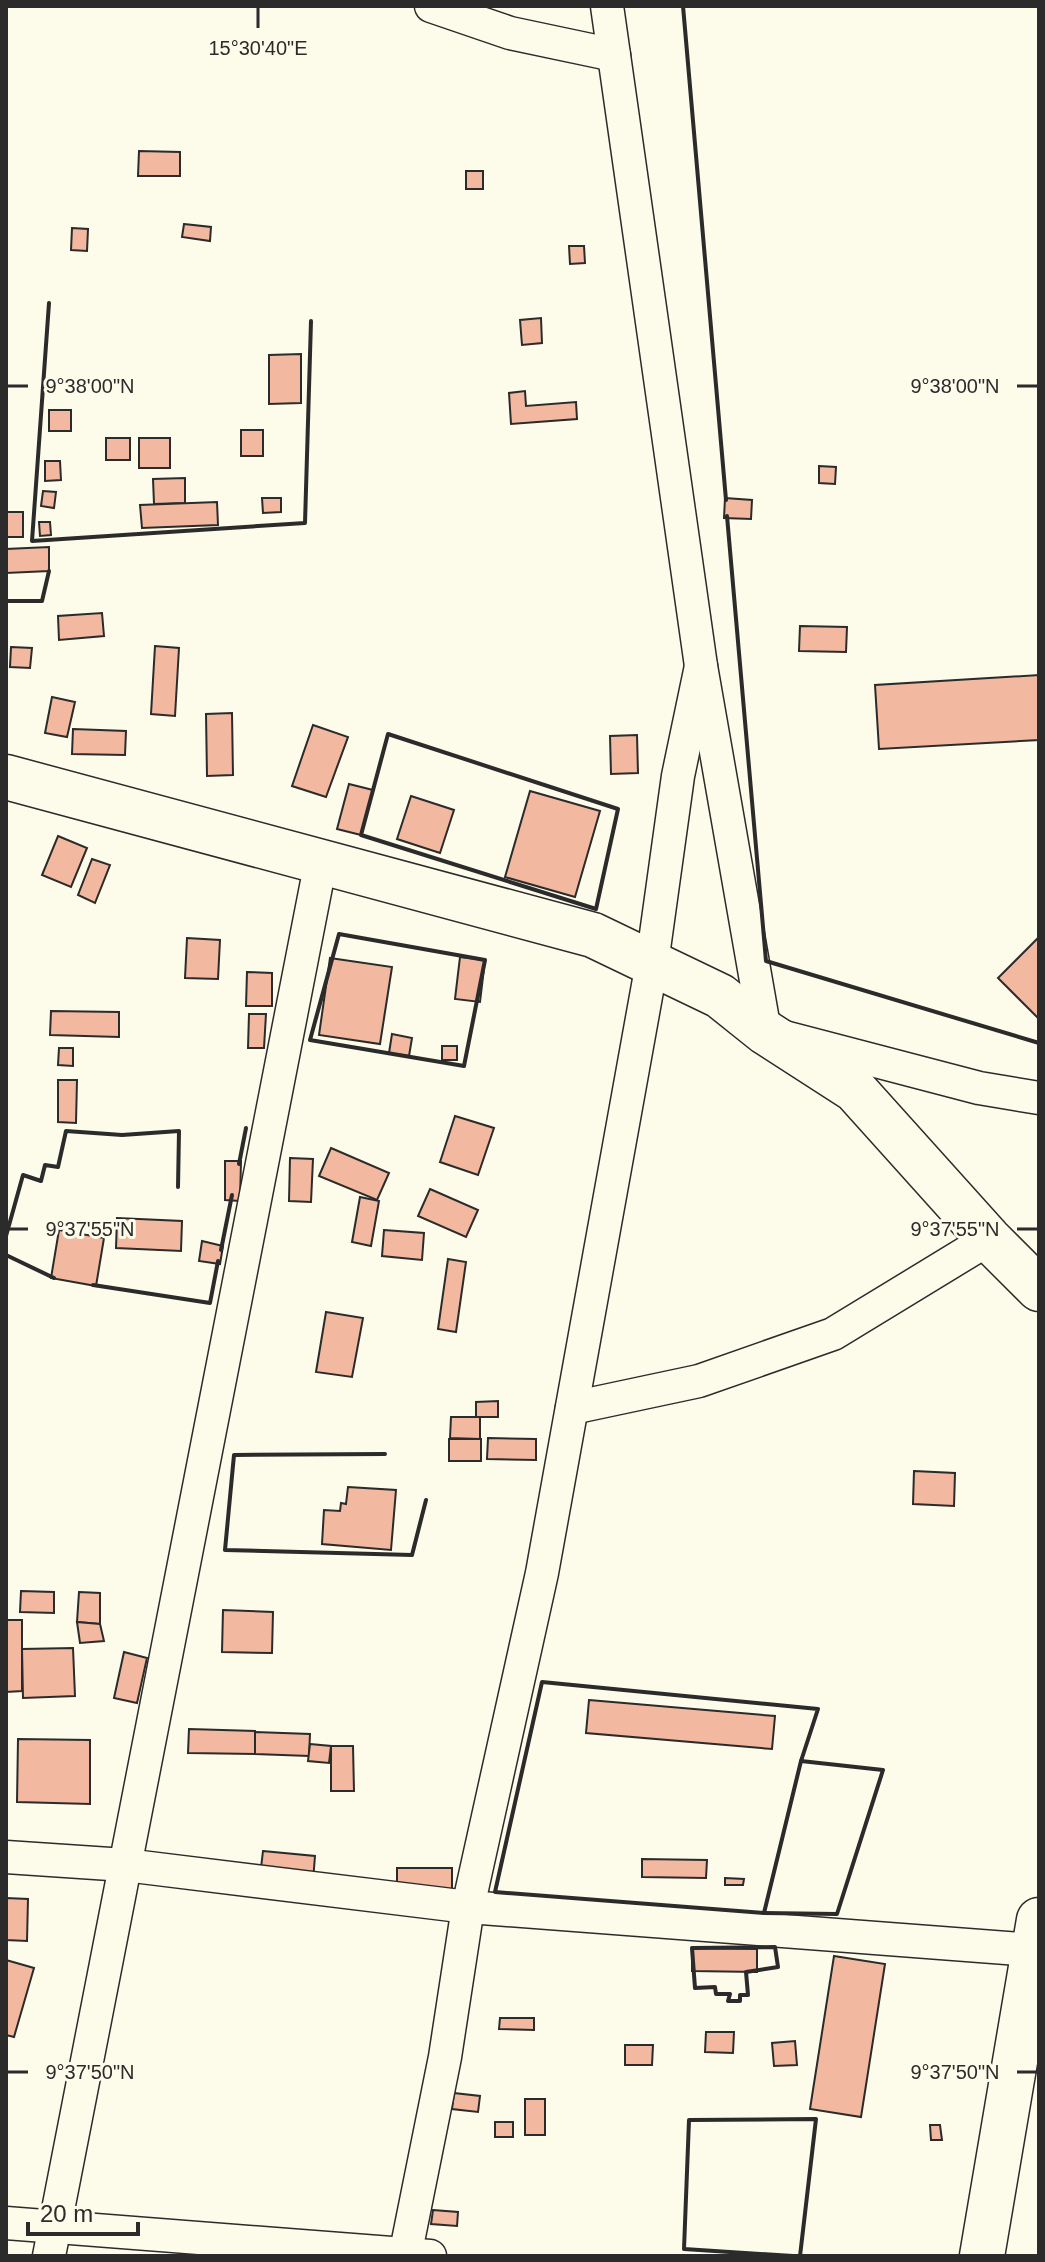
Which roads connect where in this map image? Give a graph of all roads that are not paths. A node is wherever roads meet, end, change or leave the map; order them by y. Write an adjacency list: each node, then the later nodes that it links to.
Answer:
1 (431, 6): 3 (street)
2 (607, 6): 3 (street)
3 (614, 55): 4 (street)
4 (701, 666): 7 (street); 8 (street)
5 (6, 777): 6 (main road)
6 (321, 861): 7 (main road); 14 (street)
7 (652, 963): 8 (main road); 12 (street)
8 (765, 1032): 9 (street); 10 (main road)
9 (1039, 1098)
10 (989, 1239): 11 (main road); 12 (street)
11 (1039, 1289)
12 (572, 1408): 15 (street)
13 (6, 1857): 14 (street)
14 (125, 1865): 15 (street); 18 (street)
15 (468, 1907): 16 (street); 19 (street)
16 (1036, 1935): 20 (main road)
17 (6, 2223): 18 (street)
18 (52, 2240): 19 (street)
19 (413, 2255)
20 (982, 2256)

